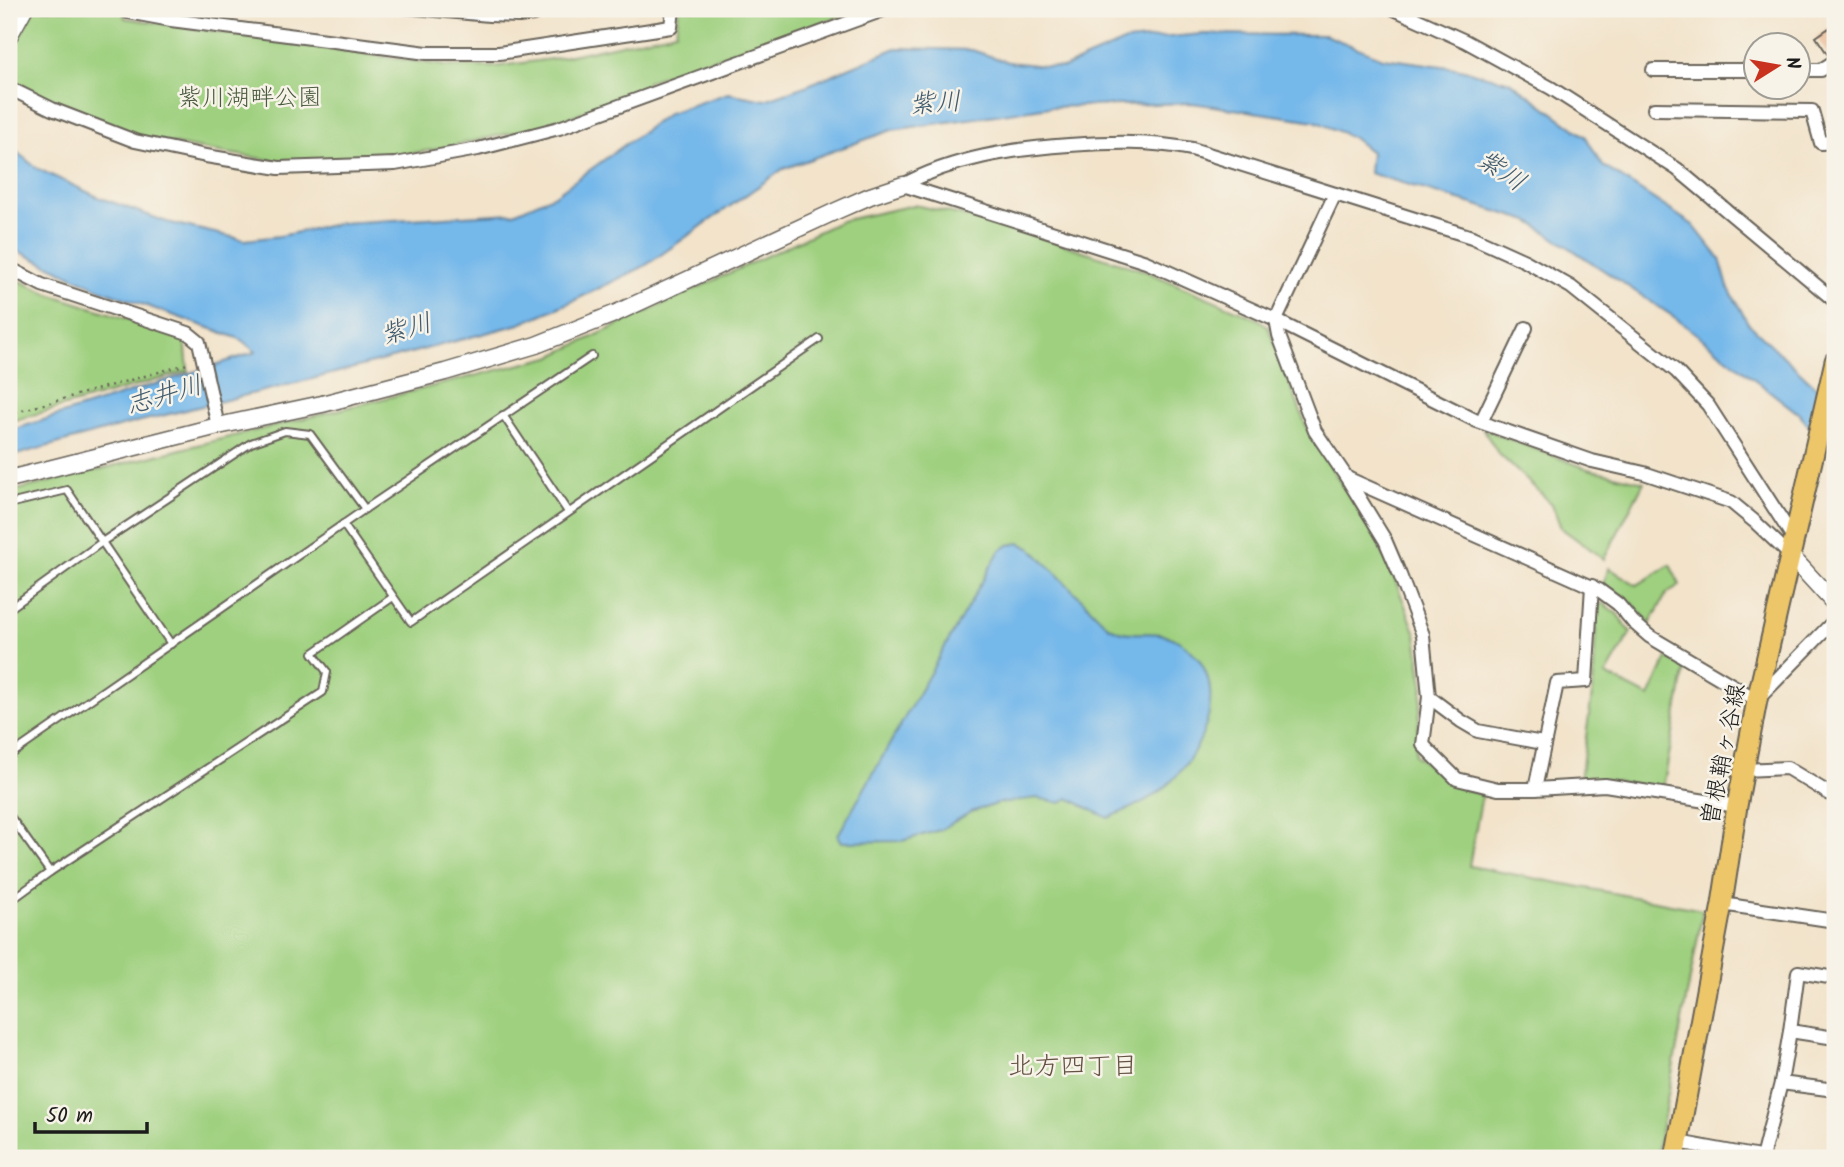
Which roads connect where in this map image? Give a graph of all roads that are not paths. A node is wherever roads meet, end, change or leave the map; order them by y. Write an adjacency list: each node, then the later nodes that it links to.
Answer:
1 (24, 9): 8 (street)
2 (127, 9): 5 (street)
3 (393, 9): 4 (lane)
4 (550, 9)
5 (673, 9)
6 (886, 9): 13 (street)
7 (1394, 9): 19 (street)
8 (9, 36)
9 (1835, 61): 12 (street)
10 (1653, 70): 11 (street)
11 (1742, 70)
12 (1812, 70)
13 (9, 89)
14 (1654, 109): 15 (street)
15 (1835, 142)
16 (903, 185): 17 (street); 20 (street); 27 (street)
17 (1335, 194): 20 (street); 35 (street)
18 (9, 268): 27 (street)
19 (1835, 301)
20 (1276, 320): 26 (street); 28 (street)
21 (1526, 328): 26 (street)
22 (819, 339): 32 (lane)
23 (592, 356): 25 (lane)
24 (1835, 361): 35 (main road, 曽根鞘ヶ谷線)
25 (503, 415): 31 (lane); 32 (lane)
26 (1481, 422): 35 (street)
27 (218, 426): 29 (street)
28 (1347, 478): 36 (street); 42 (street)
29 (9, 479)
30 (9, 504): 34 (lane)
31 (365, 509): 33 (lane); 34 (lane)
32 (568, 512): 37 (lane)
33 (343, 524): 37 (lane); 41 (lane)
34 (102, 542): 39 (lane); 41 (lane)
35 (1792, 548): 38 (street); 43 (main road, 曽根鞘ヶ谷線)
36 (1592, 586): 43 (street); 44 (street)
37 (393, 597): 51 (lane)
38 (1835, 604)
39 (9, 610)
40 (1835, 620): 43 (street)
41 (171, 644): 45 (lane)
42 (1429, 697): 44 (street); 47 (street)
43 (1757, 700): 46 (main road, 曽根鞘ヶ谷線)
44 (1543, 743): 47 (street)
45 (9, 756)
46 (1744, 769): 48 (street); 49 (main road, 曽根鞘ヶ谷線)
47 (1535, 789): 49 (street)
48 (1835, 797)
49 (1737, 806): 53 (main road, 曽根鞘ヶ谷線)
50 (9, 815): 51 (lane)
51 (50, 872): 52 (lane)
52 (9, 902)
53 (1723, 904): 54 (street); 60 (main road, 曽根鞘ヶ谷線)
54 (1835, 921)
55 (1835, 978): 56 (street)
56 (1790, 1031): 57 (street); 58 (street)
57 (1835, 1038)
58 (1781, 1083): 59 (street); 61 (street)
59 (1835, 1090)
60 (1676, 1150): 61 (street)
61 (1764, 1158)

